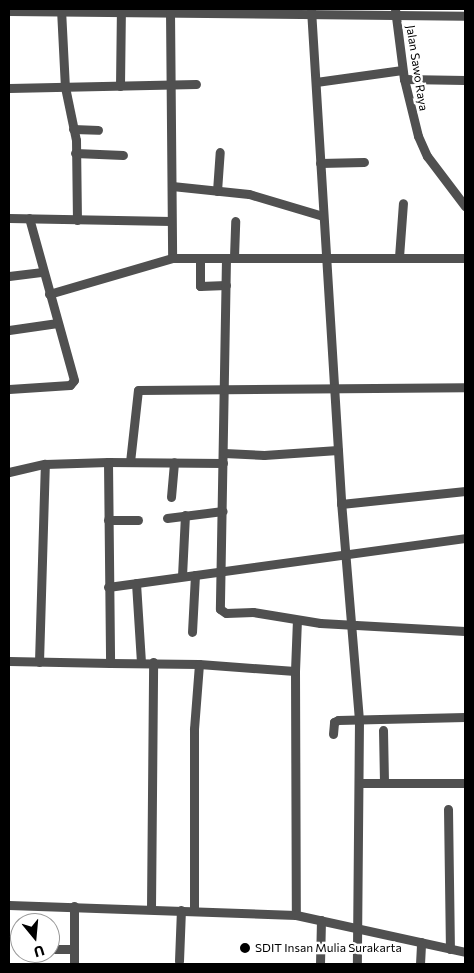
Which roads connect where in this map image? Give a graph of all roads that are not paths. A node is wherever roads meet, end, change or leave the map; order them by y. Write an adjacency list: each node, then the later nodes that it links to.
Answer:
1 (61, 10): 2 (street); 3 (street); 16 (street)
2 (9, 11)
3 (121, 11): 4 (street); 14 (street)
4 (170, 12): 5 (street); 15 (street)
5 (257, 12): 6 (street)
6 (311, 12): 8 (street); 12 (street)
7 (420, 12): 8 (street); 9 (street)
8 (395, 13): 10 (street, Jalan Sawo Raya)
9 (465, 16)
10 (403, 74): 11 (street); 12 (street); 28 (street, Jalan Sawo Raya)
11 (465, 80)
12 (316, 82): 24 (street)
13 (196, 84): 15 (street)
14 (120, 86): 15 (street); 16 (street)
15 (172, 86): 25 (street)
16 (65, 87): 17 (street); 18 (street)
17 (9, 88)
18 (72, 129): 19 (street); 21 (street)
19 (98, 130)
20 (220, 152): 26 (street)
21 (76, 153): 22 (street); 32 (street)
22 (123, 155)
23 (364, 162): 24 (street)
24 (320, 163): 29 (street)
25 (172, 186): 26 (street); 33 (street)
26 (217, 191): 29 (street)
27 (403, 203): 36 (street)
28 (465, 206)
29 (323, 216): 35 (street)
30 (9, 218): 31 (street)
31 (29, 218): 32 (street); 41 (street)
32 (77, 220): 33 (street)
33 (171, 221): 37 (street)
34 (235, 221): 39 (street)
35 (324, 256): 36 (street); 39 (street); 49 (street)
36 (399, 257): 40 (street)
37 (172, 258): 38 (street); 44 (street)
38 (200, 258): 39 (street); 43 (street)
39 (230, 258): 43 (street)
40 (465, 258)
41 (44, 272): 42 (street); 44 (street)
42 (9, 276)
43 (226, 285): 50 (street)
44 (49, 294): 45 (street)
45 (57, 323): 46 (street); 48 (street)
46 (9, 330)
47 (465, 388): 49 (street)
48 (9, 389)
49 (334, 389): 50 (street); 51 (street)
50 (224, 391): 52 (street); 54 (street)
51 (338, 450): 52 (street); 61 (street)
52 (224, 453): 56 (street)
53 (108, 462): 54 (street); 57 (street); 65 (street)
54 (130, 462): 55 (street)
55 (174, 462): 56 (street); 60 (street)
56 (223, 463): 62 (street)
57 (46, 464): 58 (street); 79 (street)
58 (9, 472)
59 (465, 490): 61 (street)
60 (171, 498)
61 (341, 504): 68 (street)
62 (223, 510): 63 (street); 69 (street)
63 (185, 515): 64 (street); 71 (street)
64 (167, 518)
65 (108, 520): 66 (street); 73 (street)
66 (138, 520)
67 (465, 538): 68 (street)
68 (345, 557): 69 (street); 75 (street)
69 (223, 571): 70 (street); 74 (street)
70 (195, 575): 71 (street); 77 (street)
71 (182, 576): 72 (street)
72 (136, 583): 73 (street); 82 (street)
73 (108, 587): 81 (street)
74 (298, 620): 75 (street); 84 (street)
75 (352, 625): 76 (street); 86 (street)
76 (465, 631)
77 (192, 632)
78 (9, 661): 79 (street)
79 (39, 662): 81 (street)
80 (153, 662): 82 (street); 83 (street); 95 (street)
81 (110, 663): 82 (street)
82 (141, 663)
83 (200, 664): 84 (street); 97 (street)
84 (295, 671): 98 (street)
85 (465, 717): 86 (street)
86 (359, 720): 88 (street); 89 (street)
87 (384, 730): 90 (street)
88 (333, 734)
89 (360, 782): 90 (street); 100 (street)
90 (384, 782): 91 (street)
91 (465, 783)
92 (448, 809): 104 (street)
93 (9, 904): 94 (street)
94 (74, 906): 95 (street); 103 (street)
95 (151, 909): 96 (street)
96 (181, 910): 97 (street); 106 (street)
97 (194, 910): 98 (street)
98 (296, 915): 99 (street)
99 (321, 920): 100 (street); 108 (street)
100 (358, 927): 101 (street); 109 (street)
101 (421, 942): 104 (street); 110 (street)
102 (60, 949): 103 (street)
103 (74, 949): 107 (street)
104 (450, 949): 105 (street)
105 (465, 952)
106 (179, 961)
107 (74, 964)
108 (320, 964)
109 (357, 964)
110 (420, 964)

